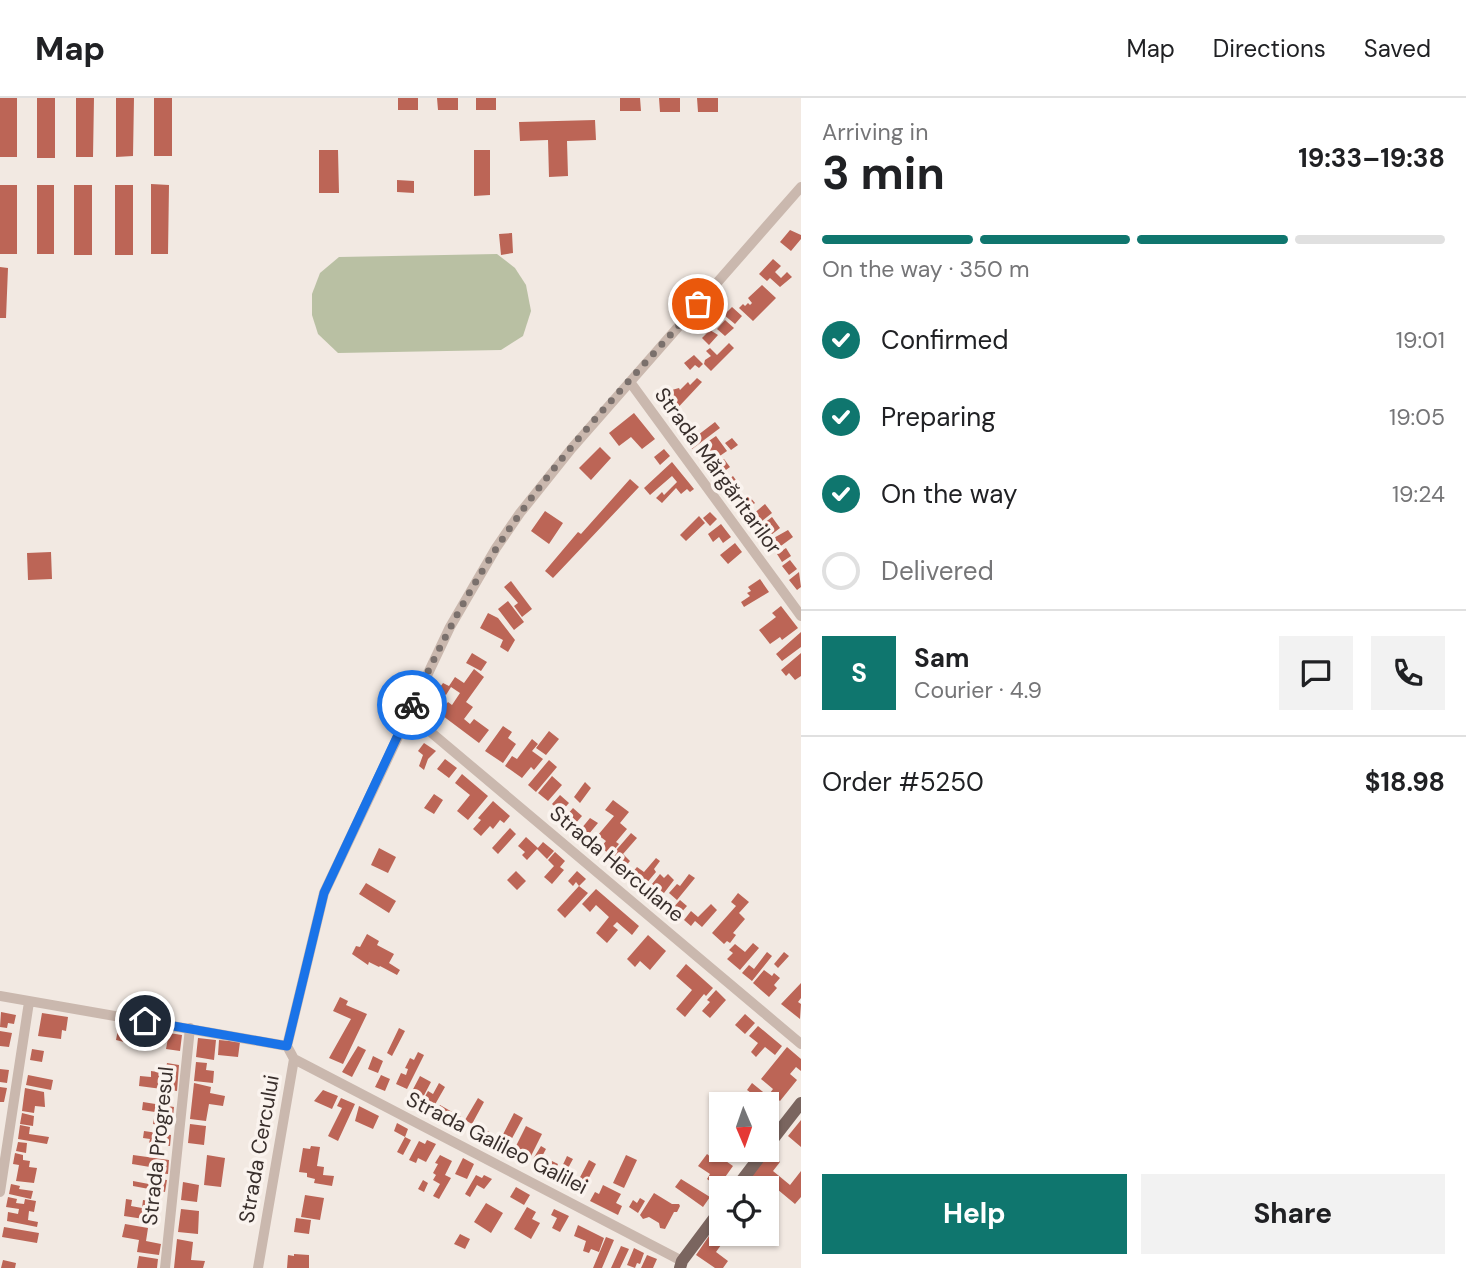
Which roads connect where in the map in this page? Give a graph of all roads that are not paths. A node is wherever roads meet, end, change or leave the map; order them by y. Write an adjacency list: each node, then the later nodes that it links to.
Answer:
1 (801, 187): 2 (street)
2 (629, 382): 3 (street, Strada Mărgăritarilor); 4 (street)
3 (801, 616)
4 (408, 713): 8 (street, Strada Herculane); 9 (street)
5 (0, 996): 6 (street)
6 (29, 1002): 7 (street); 15 (street)
7 (190, 1028): 9 (street); 18 (street, Strada Progresul)
8 (801, 1044)
9 (287, 1046): 10 (street, Strada Cercului)
10 (294, 1059): 17 (street, Strada Galileo Galilei); 19 (street, Strada Cercului)
11 (801, 1103): 12 (main road)
12 (779, 1132)
13 (756, 1162): 14 (main road)
14 (745, 1176)
15 (0, 1192)
16 (709, 1226): 17 (main road)
17 (681, 1264)
18 (165, 1268)
19 (258, 1268)

